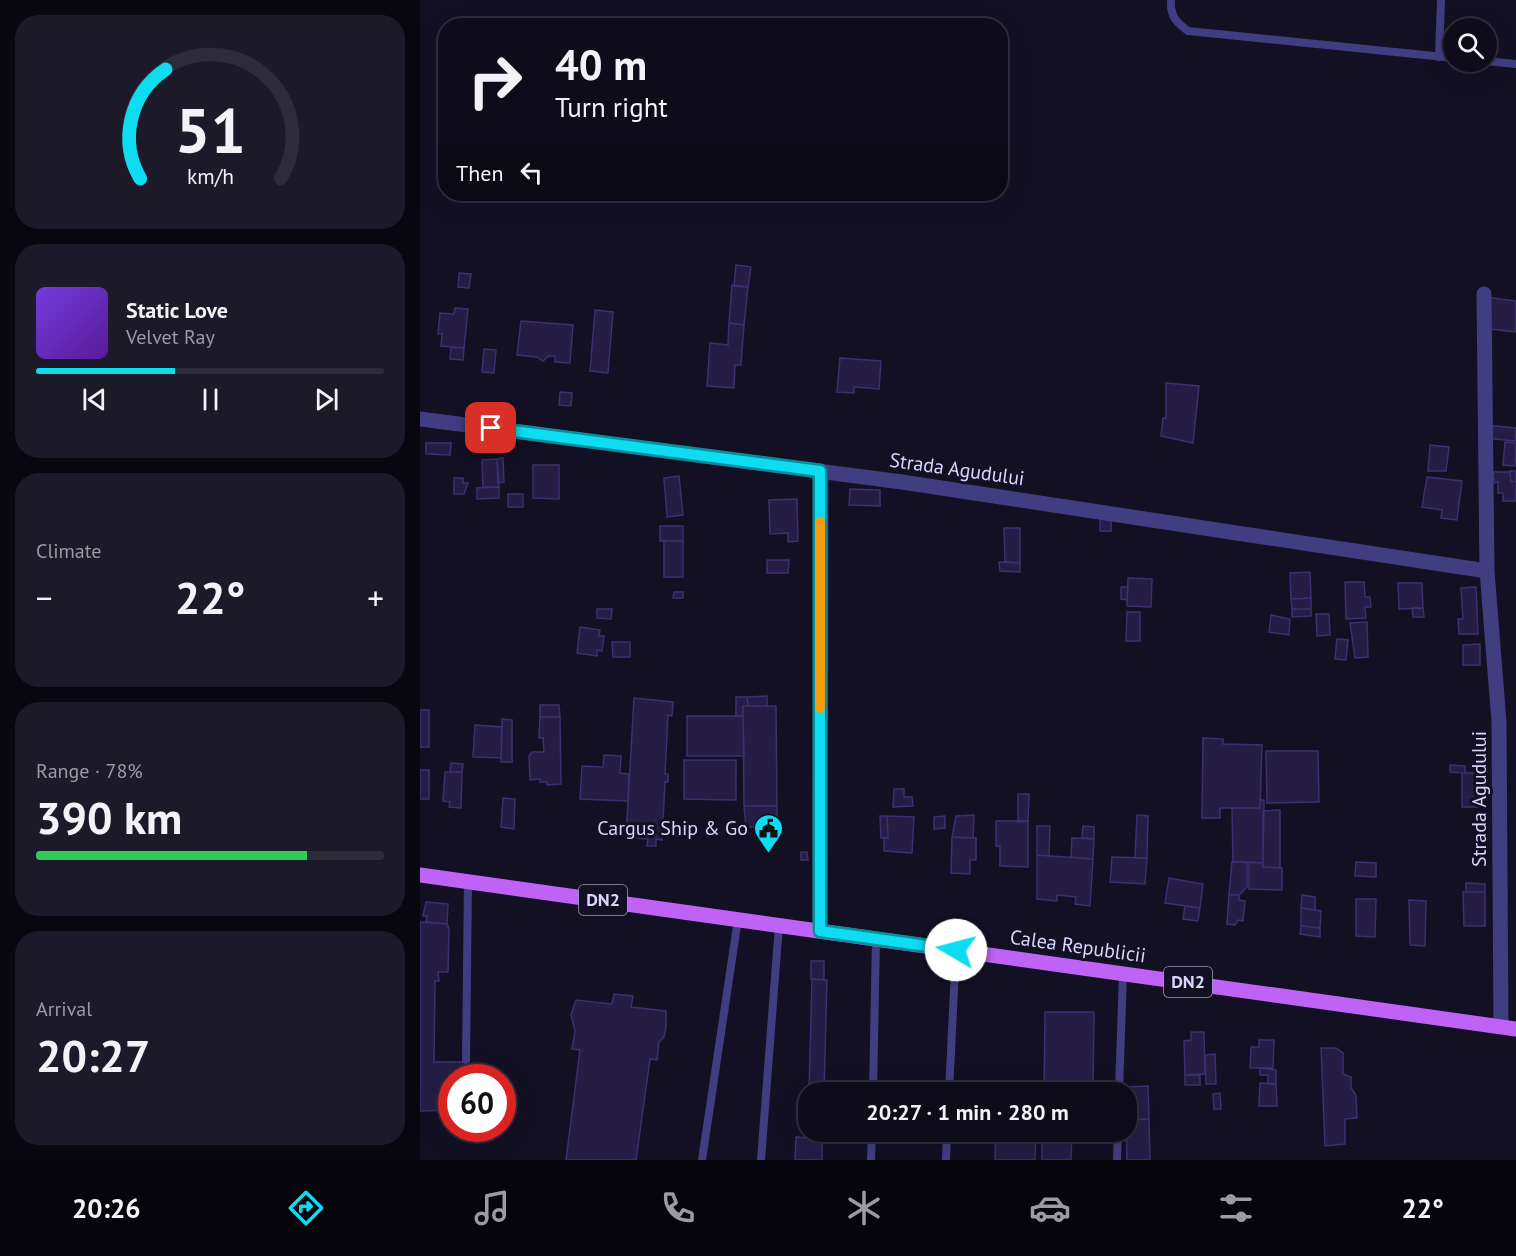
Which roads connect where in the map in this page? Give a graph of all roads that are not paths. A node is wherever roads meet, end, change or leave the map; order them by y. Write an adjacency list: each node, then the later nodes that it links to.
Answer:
1 (1171, 0): 3 (lane)
2 (1441, 0): 3 (lane)
3 (1439, 57): 4 (lane)
4 (1443, 57)
5 (1497, 62): 6 (lane)
6 (1516, 64)
7 (1484, 294): 10 (street, Strada Agudului)
8 (420, 419): 9 (street, Strada Agudului)
9 (820, 471): 10 (street, Strada Agudului); 15 (street)
10 (1487, 571): 19 (street, Strada Agudului)
11 (420, 875): 12 (main road, Calea Republicii / DN2)
12 (468, 881): 13 (main road, Calea Republicii / DN2); 20 (lane)
13 (738, 919): 14 (main road, Calea Republicii / DN2); 27 (lane)
14 (779, 925): 15 (main road, Calea Republicii / DN2); 28 (lane)
15 (820, 931): 16 (main road, Calea Republicii / DN2)
16 (876, 938): 17 (main road, Calea Republicii / DN2); 21 (lane)
17 (956, 950): 18 (main road, Calea Republicii / DN2); 22 (lane)
18 (1122, 973): 19 (main road, Calea Republicii / DN2); 23 (lane)
19 (1508, 1028)
20 (466, 1060)
21 (873, 1082)
22 (949, 1082)
23 (1119, 1082)
24 (872, 1142): 29 (lane)
25 (947, 1142): 30 (lane)
26 (1118, 1142): 31 (lane)
27 (702, 1160)
28 (761, 1160)
29 (871, 1160)
30 (946, 1160)
31 (1117, 1160)

